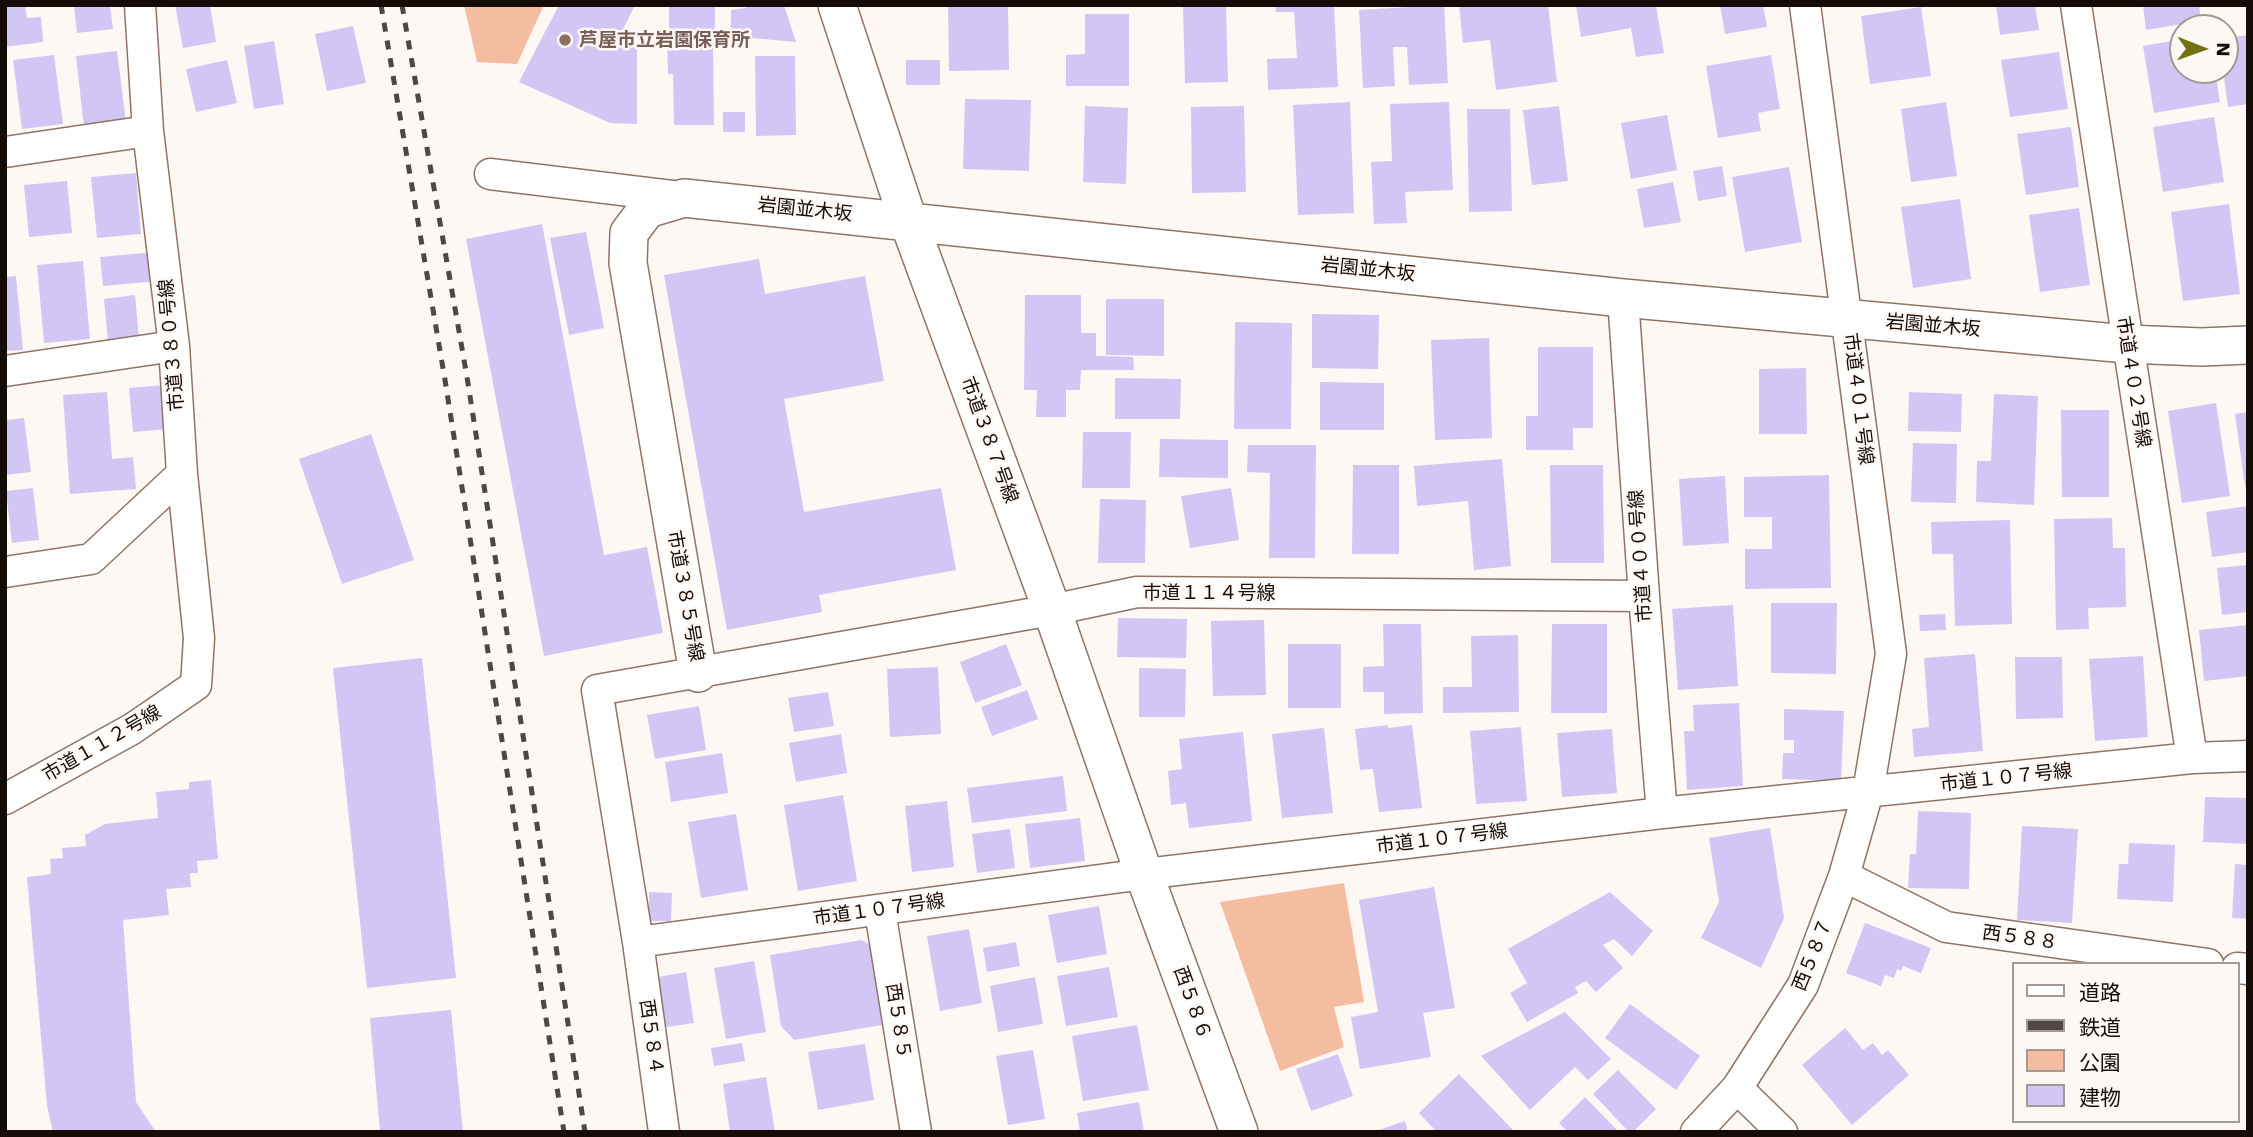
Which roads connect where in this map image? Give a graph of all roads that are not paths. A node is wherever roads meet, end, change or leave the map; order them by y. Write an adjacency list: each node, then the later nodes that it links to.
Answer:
1 (140, 5): 5 (street, 市道３８０号線)
2 (837, 5): 9 (street, 市道３８７号線)
3 (1805, 5): 11 (street, 市道４０１号線)
4 (2076, 5): 12 (street, 市道４０２号線)
5 (148, 131): 6 (street); 14 (street, 市道３８０号線)
6 (5, 152)
7 (490, 174): 8 (street, 岩園並木坂)
8 (684, 198): 9 (street, 岩園並木坂); 20 (street, 市道３８５号線)
9 (908, 220): 10 (street, 岩園並木坂); 19 (street, 市道３８７号線)
10 (1623, 298): 11 (street, 岩園並木坂); 18 (street, 市道４００号線)
11 (1848, 318): 12 (street, 岩園並木坂); 24 (street, 市道４０１号線)
12 (2127, 344): 13 (street, 岩園並木坂); 23 (street, 市道４０２号線)
13 (2248, 345)
14 (174, 346): 15 (street); 16 (street, 市道３８０号線)
15 (5, 371)
16 (182, 474): 17 (street); 21 (street, 市道３８０号線)
17 (5, 572)
18 (1644, 596): 19 (street, 市道１１４号線); 26 (street, 市道４００号線)
19 (1052, 610): 20 (street, 市道１１４号線); 27 (street, 市道３８７号線)
20 (698, 673): 30 (street, 市道３８５号線)
21 (196, 685): 25 (street, 市道１１２号線)
22 (2248, 756): 23 (street, 市道１０７号線)
23 (2192, 758): 24 (street, 市道１０７号線)
24 (1868, 792): 26 (street, 市道１０７号線); 28 (street, 西５８７)
25 (5, 799)
26 (1662, 813): 27 (street, 市道１０７号線)
27 (1144, 874): 29 (street, 市道１０７号線); 35 (street, 西５８６)
28 (1844, 876): 31 (street, 西５８８); 32 (street, 西５８７)
29 (880, 911): 30 (street, 市道１０７号線); 34 (street, 西５８５)
30 (638, 942): 33 (street, 西５８４)
31 (2194, 962)
32 (1737, 1088): 36 (street, 西５８７); 37 (street)
33 (664, 1132)
34 (916, 1132)
35 (1239, 1132)
36 (1696, 1132)
37 (1782, 1132)

